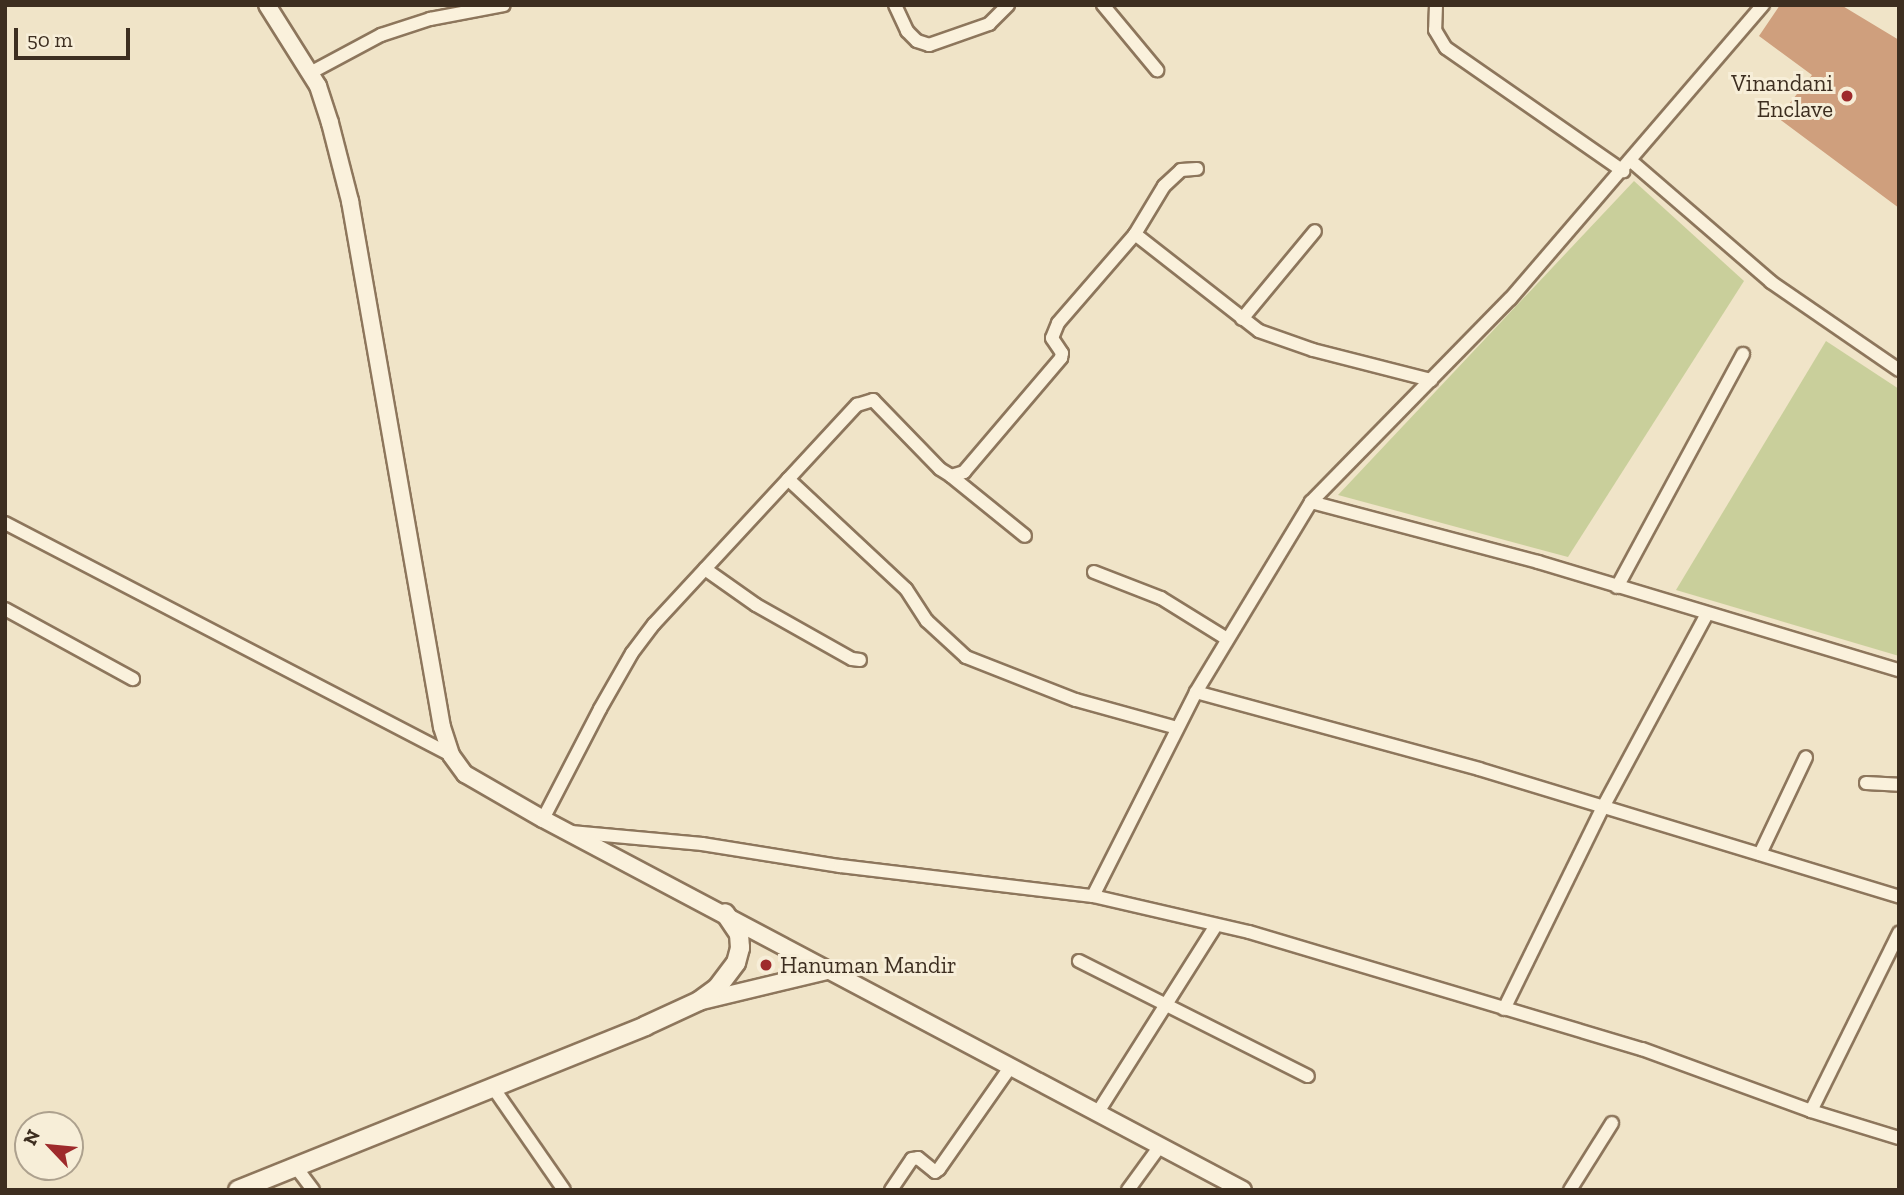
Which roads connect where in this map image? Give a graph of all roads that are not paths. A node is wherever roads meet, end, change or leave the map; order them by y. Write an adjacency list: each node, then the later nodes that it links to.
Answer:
1 (267, 5): 9 (street)
2 (504, 5): 9 (street)
3 (895, 5): 4 (street)
4 (1008, 5)
5 (1102, 5): 8 (street)
6 (1436, 5): 10 (street)
7 (1763, 5): 10 (street)
8 (1157, 70)
9 (310, 73): 34 (street)
10 (1627, 166): 16 (street); 17 (street)
11 (1197, 169): 13 (street)
12 (1315, 231): 14 (street)
13 (1135, 234): 14 (street); 18 (street)
14 (1242, 319): 17 (street)
15 (1743, 354): 25 (street)
16 (1899, 370)
17 (1431, 380): 20 (street)
18 (951, 476): 19 (street); 22 (street)
19 (788, 479): 23 (street); 33 (street)
20 (1311, 502): 25 (street); 28 (street)
21 (5, 523): 34 (street)
22 (1025, 536)
23 (705, 569): 29 (street); 39 (street)
24 (1094, 572): 28 (street)
25 (1617, 587): 27 (street)
26 (5, 609): 31 (street)
27 (1707, 614): 30 (street); 38 (street)
28 (1227, 639): 32 (street)
29 (860, 660)
30 (1899, 670)
31 (133, 679)
32 (1196, 692): 33 (street); 38 (street)
33 (1177, 728): 42 (street)
34 (451, 755): 39 (street)
35 (1807, 757): 41 (street)
36 (1866, 783): 37 (street)
37 (1899, 785)
38 (1603, 807): 41 (street); 51 (street)
39 (543, 819): 40 (street)
40 (567, 831): 42 (street); 44 (street)
41 (1760, 854): 43 (street)
42 (1093, 896): 45 (street)
43 (1899, 897)
44 (725, 913): 48 (street); 49 (main road)
45 (1216, 925): 50 (street); 51 (street)
46 (1899, 933): 55 (street)
47 (1079, 961): 50 (street)
48 (831, 970): 49 (street); 52 (street)
49 (699, 1001): 54 (main road)
50 (1165, 1003): 53 (street); 56 (street)
51 (1504, 1009): 55 (street)
52 (1011, 1066): 56 (street); 64 (street)
53 (1308, 1076)
54 (492, 1086): 60 (main road); 63 (street)
55 (1811, 1111): 58 (street)
56 (1098, 1112): 59 (street)
57 (1612, 1123): 67 (street)
58 (1899, 1138)
59 (1160, 1146): 65 (street); 66 (street)
60 (295, 1166): 61 (main road); 62 (street)
61 (238, 1190)
62 (313, 1190)
63 (564, 1190)
64 (891, 1190)
65 (1128, 1190)
66 (1243, 1190)
67 (1570, 1190)

